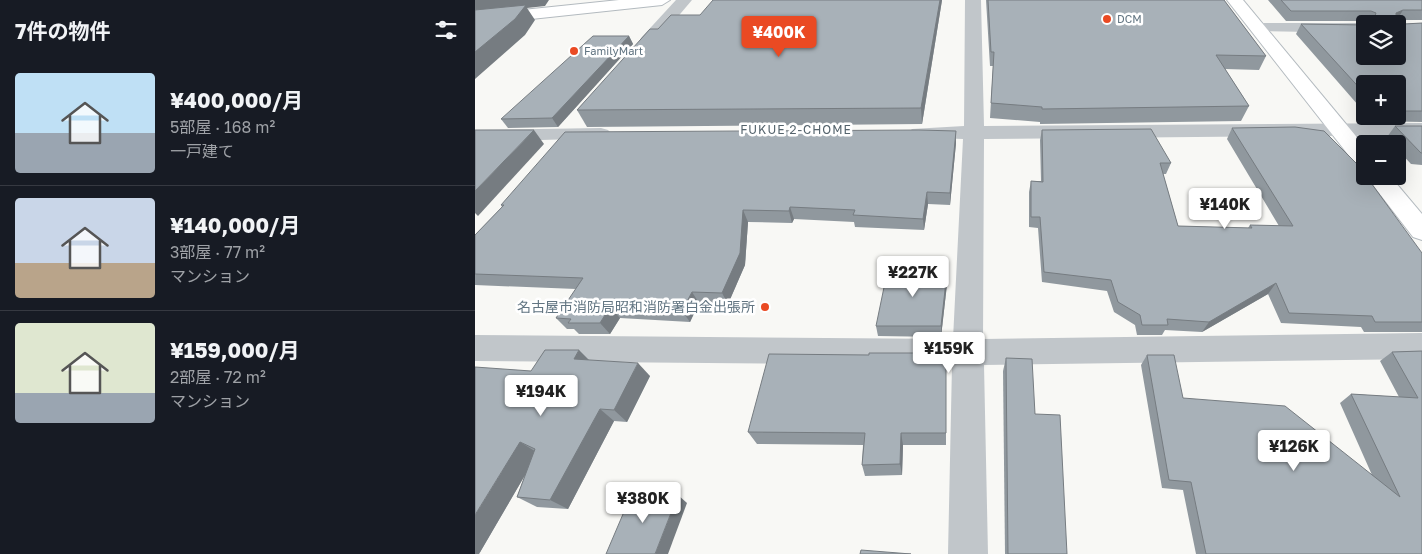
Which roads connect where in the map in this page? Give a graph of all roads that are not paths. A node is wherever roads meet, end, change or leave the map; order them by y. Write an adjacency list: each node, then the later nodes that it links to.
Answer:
1 (662, 0): 5 (street)
2 (684, 0): 8 (street)
3 (973, 0): 13 (street)
4 (1235, 0): 6 (street)
5 (475, 20)
6 (1257, 28): 7 (street); 11 (street)
7 (1356, 28)
8 (632, 60)
9 (587, 112): 14 (street)
10 (1422, 129): 11 (street)
11 (1341, 131): 13 (street); 17 (street)
12 (895, 133): 13 (street)
13 (974, 133): 23 (street)
14 (568, 134): 15 (street); 16 (street); 18 (street)
15 (617, 134)
16 (475, 136)
17 (1356, 150)
18 (548, 157)
19 (1384, 185): 20 (street)
20 (1422, 231)
21 (1422, 346): 23 (street)
22 (475, 348): 23 (street)
23 (967, 352): 24 (street)
24 (968, 554)

